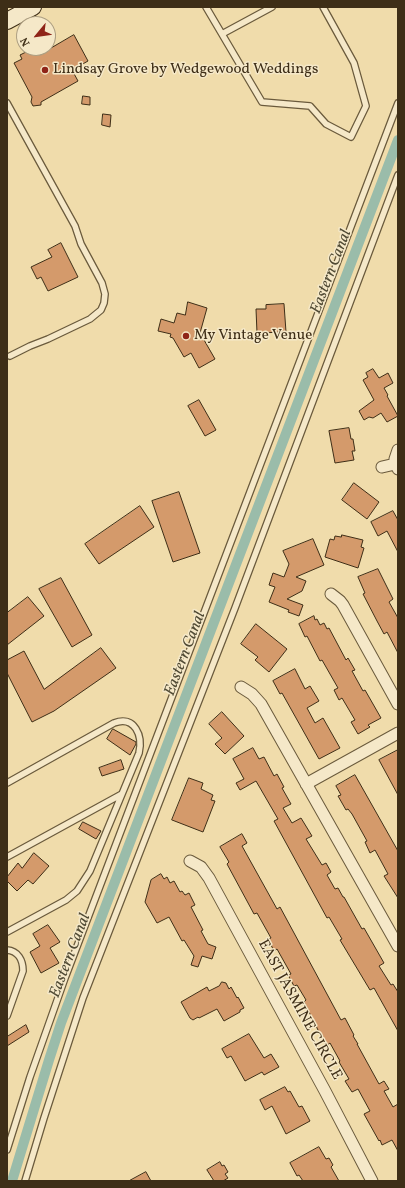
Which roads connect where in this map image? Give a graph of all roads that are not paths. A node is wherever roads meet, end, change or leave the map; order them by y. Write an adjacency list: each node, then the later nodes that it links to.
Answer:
1 (33, 7): 5 (main road)
2 (206, 7): 6 (lane)
3 (272, 7): 6 (lane)
4 (323, 7): 6 (lane)
5 (7, 21)
6 (222, 34)
7 (398, 102): 26 (lane)
8 (7, 103): 10 (lane)
9 (398, 175): 27 (lane)
10 (10, 356)
11 (397, 460): 12 (street)
12 (382, 467)
13 (331, 594): 15 (street)
14 (240, 687): 18 (street)
15 (398, 704)
16 (398, 733): 18 (street)
17 (7, 783): 19 (lane)
18 (306, 784): 23 (street)
19 (122, 794): 20 (lane); 22 (lane)
20 (7, 856)
21 (190, 861): 28 (street, EAST JASMINE CIRCLE)
22 (7, 932)
23 (398, 946)
24 (7, 950): 25 (lane)
25 (7, 1016)
26 (7, 1150)
27 (25, 1181)
28 (372, 1181)

